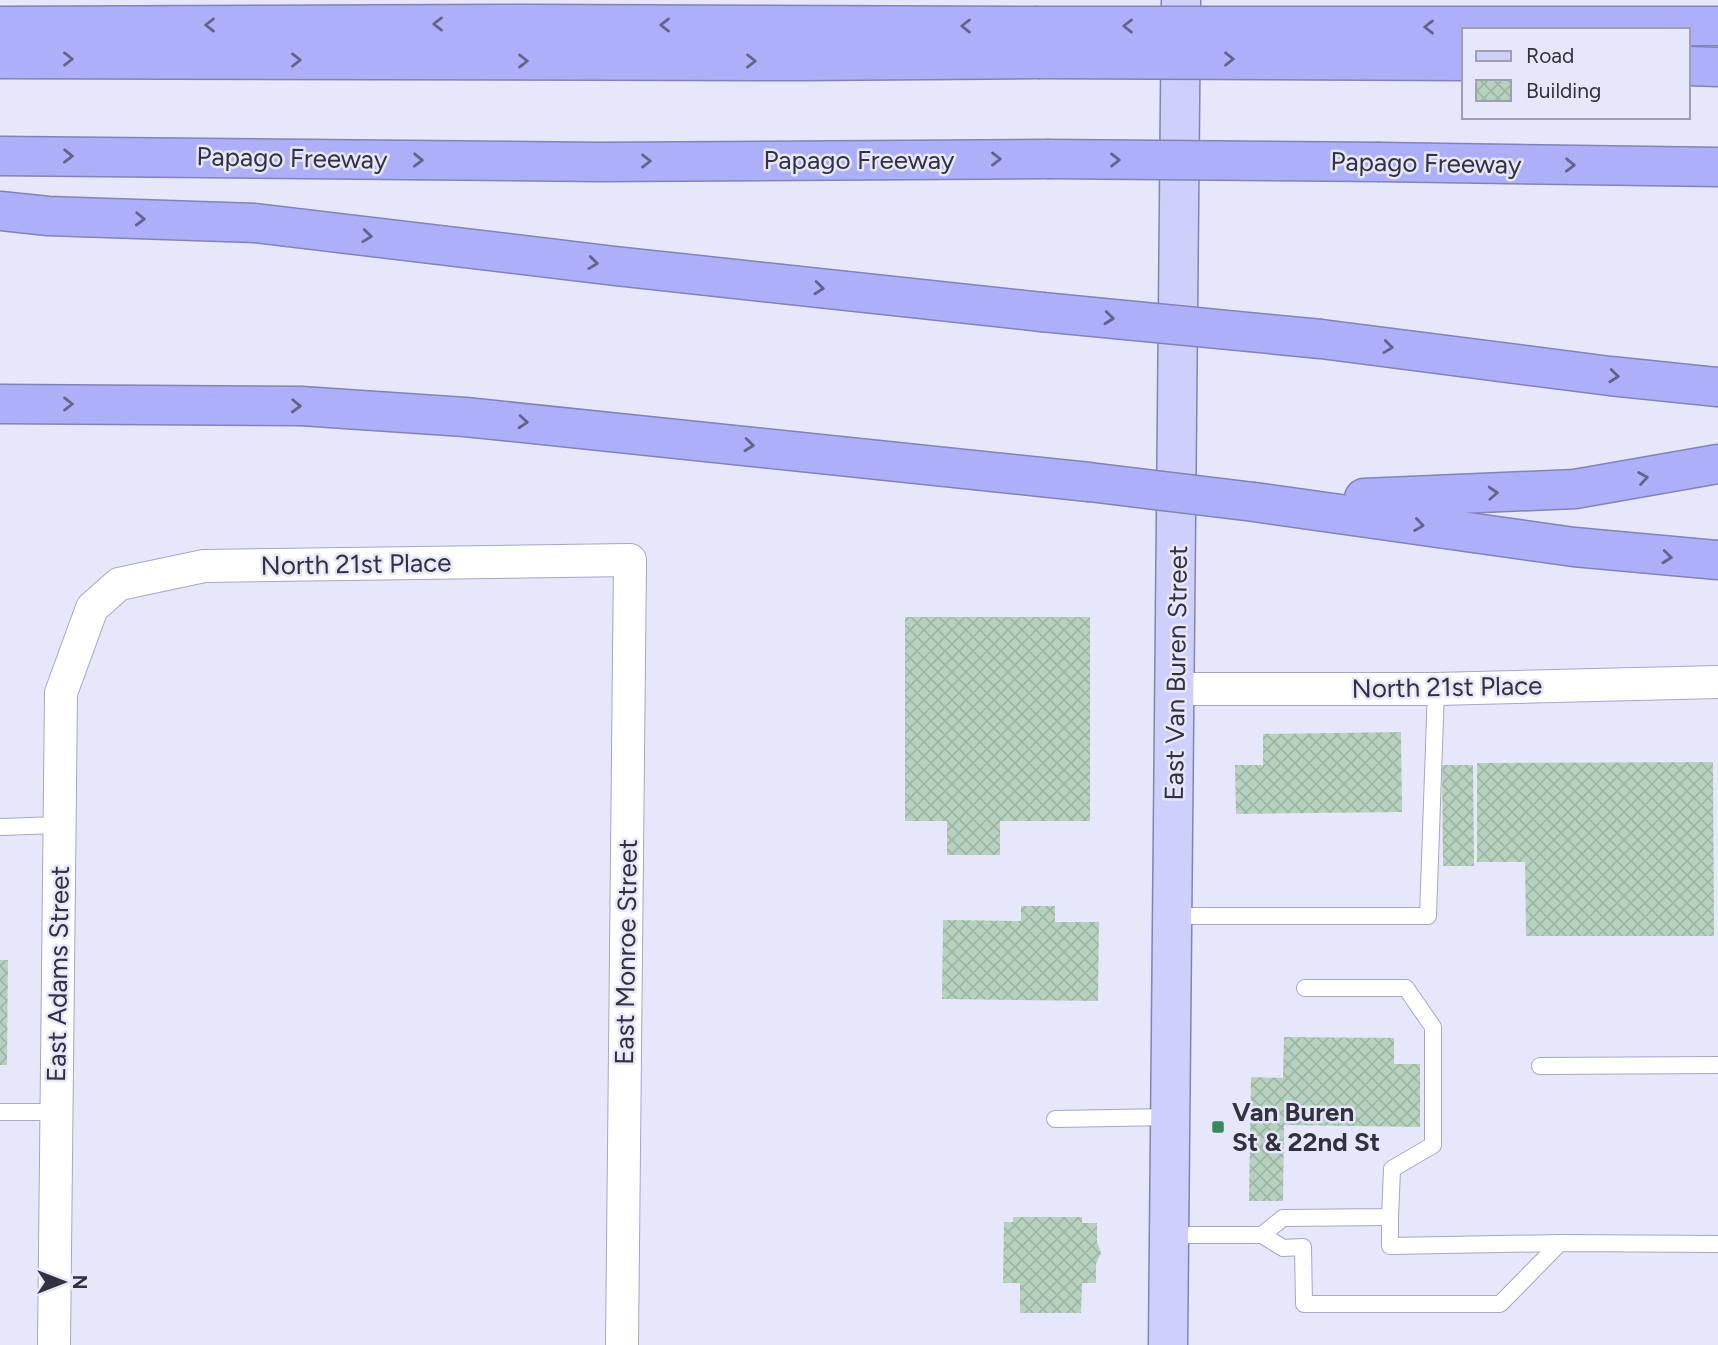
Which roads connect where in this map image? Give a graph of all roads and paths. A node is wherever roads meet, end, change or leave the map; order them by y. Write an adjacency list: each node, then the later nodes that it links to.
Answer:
1 (1181, 0): 22 (main road, East Van Buren Street)
2 (0, 26): 6 (highway, one-way to 2)
3 (1718, 26): 4 (highway, one-way to 4, bridge)
4 (1633, 28)
5 (1462, 32): 6 (highway, one-way to 6, bridge)
6 (1036, 42): 7 (highway, one-way to 6); 8 (highway, one-way to 8, bridge)
7 (0, 59)
8 (1462, 61)
9 (1690, 66): 10 (highway)
10 (1718, 67)
11 (0, 156): 12 (highway, Papago Freeway, one-way to 12, bridge)
12 (1718, 167)
13 (0, 211): 14 (highway, one-way to 14, bridge)
14 (1718, 387)
15 (0, 404): 17 (highway, one-way to 17, bridge)
16 (1718, 464): 17 (highway, one-way to 16)
17 (1254, 502): 19 (highway, one-way to 19)
18 (630, 560): 20 (street, North 21st Place); 40 (street, East Monroe Street)
19 (1718, 560)
20 (92, 608): 24 (street, East Adams Street)
21 (1718, 681): 23 (street, North 21st Place)
22 (1176, 689): 23 (street, North 21st Place); 26 (main road, East Van Buren Street)
23 (1436, 689): 26 (lane)
24 (59, 825): 25 (lane); 31 (street, East Adams Street)
25 (0, 827)
26 (1173, 916): 32 (main road, East Van Buren Street)
27 (1306, 988): 34 (lane)
28 (1718, 1065): 29 (lane)
29 (1540, 1066)
30 (0, 1112): 31 (lane)
31 (57, 1112): 39 (street, East Adams Street)
32 (1171, 1117): 33 (lane); 35 (main road, East Van Buren Street)
33 (1055, 1119)
34 (1390, 1217): 36 (lane); 37 (lane)
35 (1169, 1235): 36 (lane); 41 (main road, East Van Buren Street)
36 (1262, 1235): 37 (lane)
37 (1560, 1243): 38 (lane)
38 (1718, 1244)
39 (54, 1345)
40 (622, 1345)
41 (1168, 1345)

